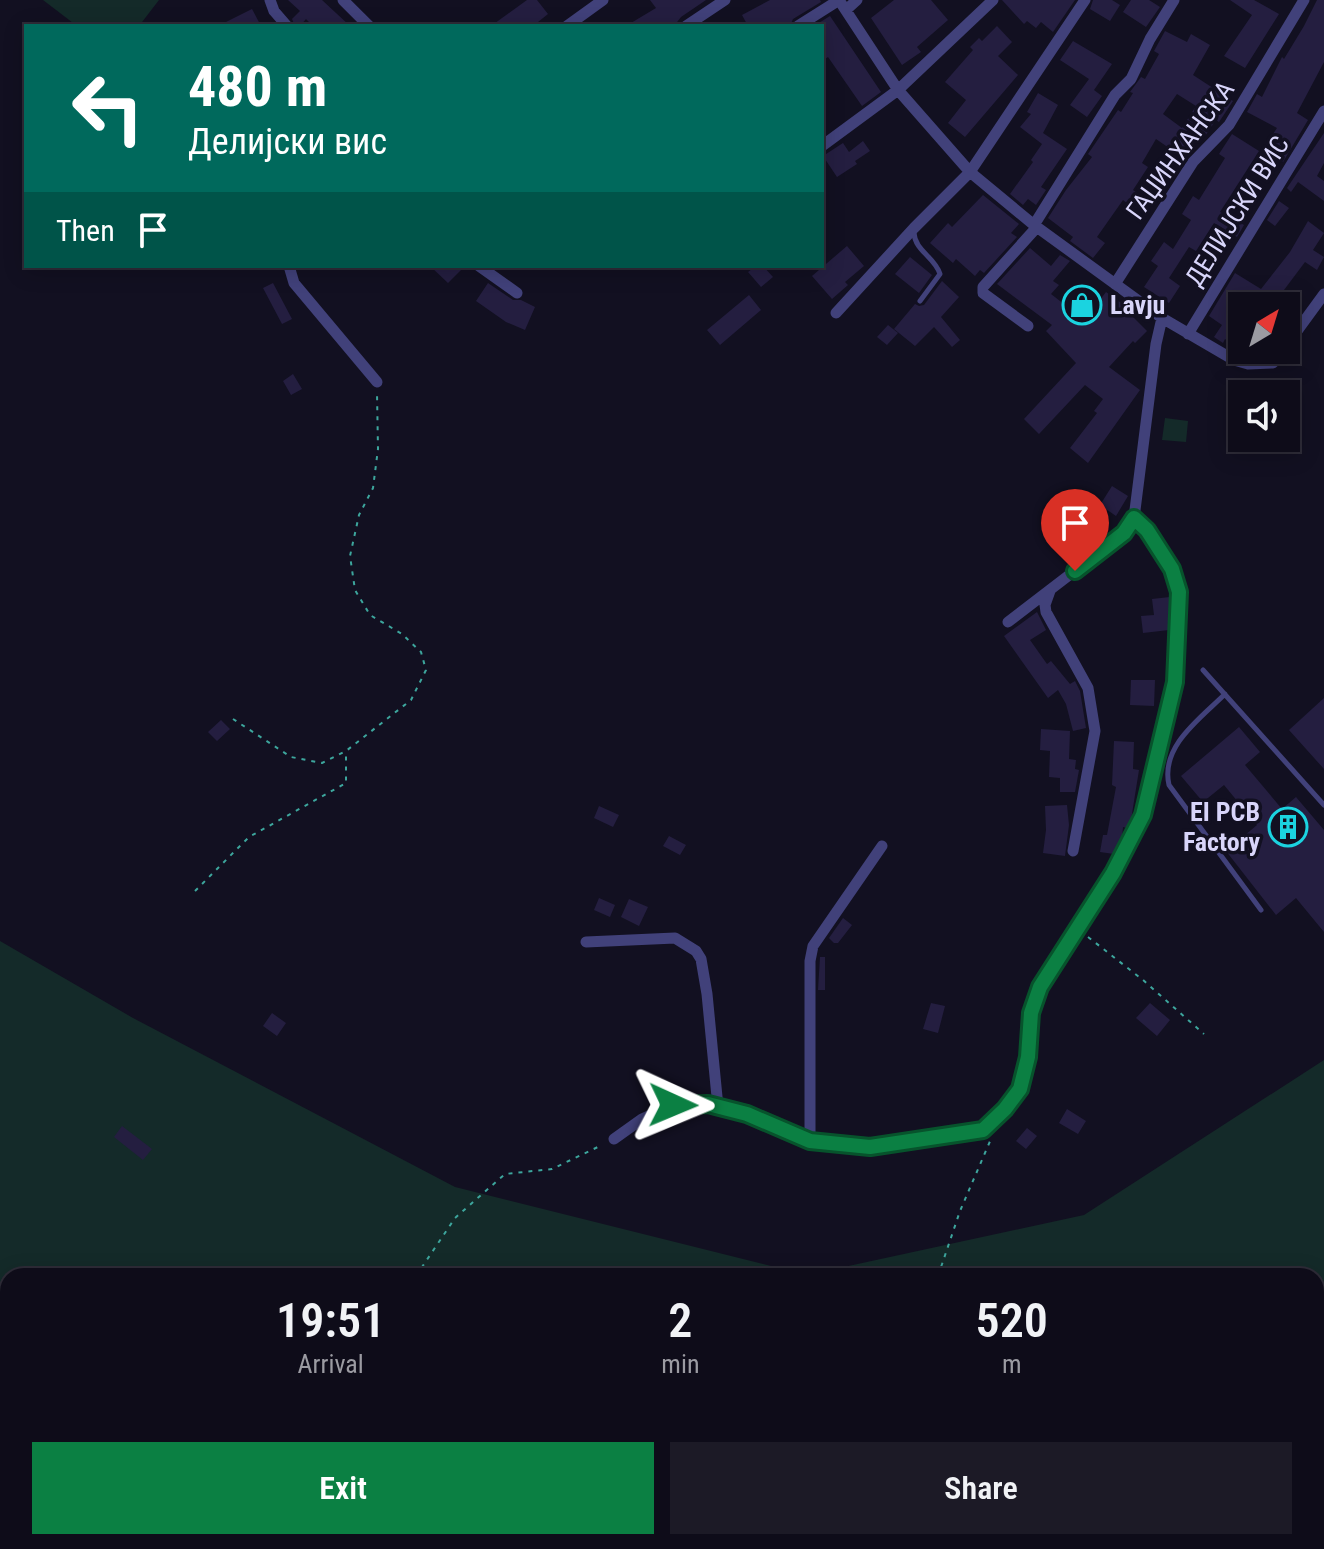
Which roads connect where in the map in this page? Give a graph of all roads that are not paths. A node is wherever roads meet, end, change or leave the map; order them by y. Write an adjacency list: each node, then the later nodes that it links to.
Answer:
1 (270, 0): 11 (street)
2 (343, 0): 12 (street)
3 (603, 0): 13 (street)
4 (725, 0): 14 (street)
5 (857, 0): 10 (street)
6 (993, 0): 16 (street)
7 (1085, 0): 19 (street)
8 (1174, 0): 20 (street)
9 (1304, 0): 24 (street, ГАЏИНХАНСКА)
10 (842, 3): 15 (street); 16 (street)
11 (285, 24)
12 (367, 24)
13 (570, 24)
14 (689, 24)
15 (802, 24)
16 (898, 90): 18 (street); 19 (street)
17 (1324, 111): 32 (street, ДЕЛИЈСКИ ВИС)
18 (824, 145)
19 (970, 172): 20 (street); 21 (street)
20 (1035, 226): 24 (street); 30 (street)
21 (914, 228): 27 (lane); 28 (street)
22 (290, 268): 34 (street)
23 (482, 268): 25 (street)
24 (1115, 284): 29 (street)
25 (517, 293)
26 (1324, 294): 31 (street)
27 (920, 301)
28 (836, 313)
29 (1162, 318): 32 (street); 35 (street)
30 (1028, 326)
31 (1300, 326)
32 (1188, 334): 33 (street)
33 (1228, 357)
34 (377, 382)
35 (1134, 518): 36 (street); 47 (street)
36 (1050, 591): 37 (street); 42 (street)
37 (1008, 622)
38 (1203, 670): 39 (lane)
39 (1225, 694): 40 (lane); 43 (lane)
40 (1324, 805)
41 (882, 846): 47 (street)
42 (1073, 851)
43 (1261, 910)
44 (586, 942): 45 (street)
45 (718, 1107): 46 (street); 47 (street)
46 (614, 1139)
47 (810, 1141)

